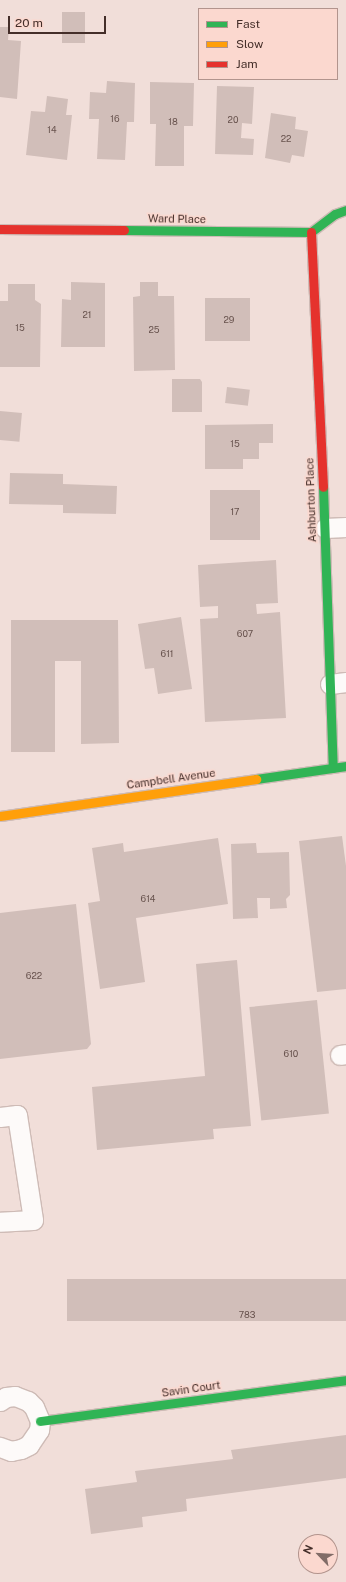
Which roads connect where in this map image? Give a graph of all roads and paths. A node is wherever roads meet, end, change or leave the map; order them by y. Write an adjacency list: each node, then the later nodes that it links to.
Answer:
1 (346, 210): 3 (street)
2 (0, 228): 3 (street, Ward Place)
3 (311, 232): 5 (street, Ashburton Place)
4 (346, 527): 5 (lane)
5 (325, 528): 6 (street, Ashburton Place)
6 (338, 683): 8 (street, Ashburton Place)
7 (346, 766): 8 (street, Campbell Avenue)
8 (333, 768): 9 (street, Campbell Avenue)
9 (0, 816)
10 (0, 1117): 11 (lane)
11 (0, 1222)
12 (346, 1380): 14 (street, Savin Court)
13 (0, 1401): 14 (lane)
14 (40, 1421): 15 (lane)
15 (0, 1447)

